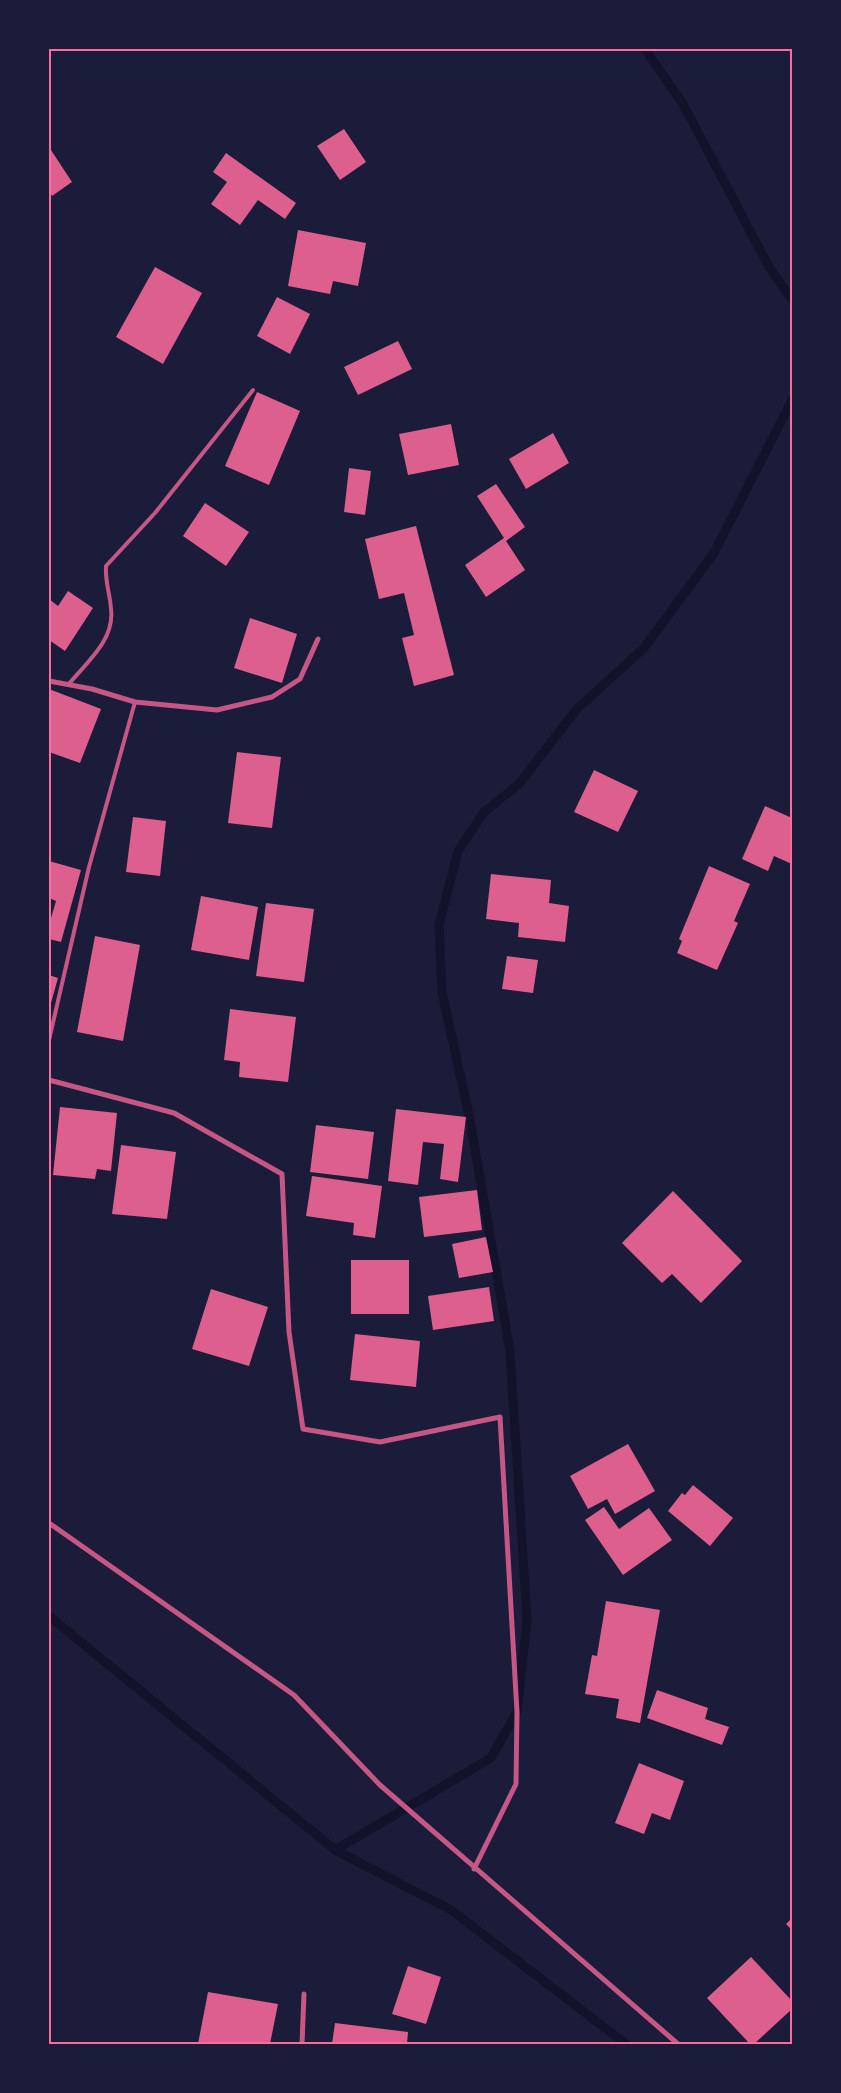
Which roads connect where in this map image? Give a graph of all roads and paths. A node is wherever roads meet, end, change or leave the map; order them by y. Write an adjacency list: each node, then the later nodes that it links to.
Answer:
1 (253, 390): 4 (lane)
2 (318, 639): 5 (street)
3 (49, 681): 4 (street)
4 (68, 685): 5 (street)
5 (135, 702): 6 (lane)
6 (49, 1040)
7 (49, 1080): 9 (street)
8 (49, 1523): 9 (street)
9 (474, 1869): 12 (street)
10 (304, 1994): 11 (street)
11 (302, 2044)
12 (678, 2044)

